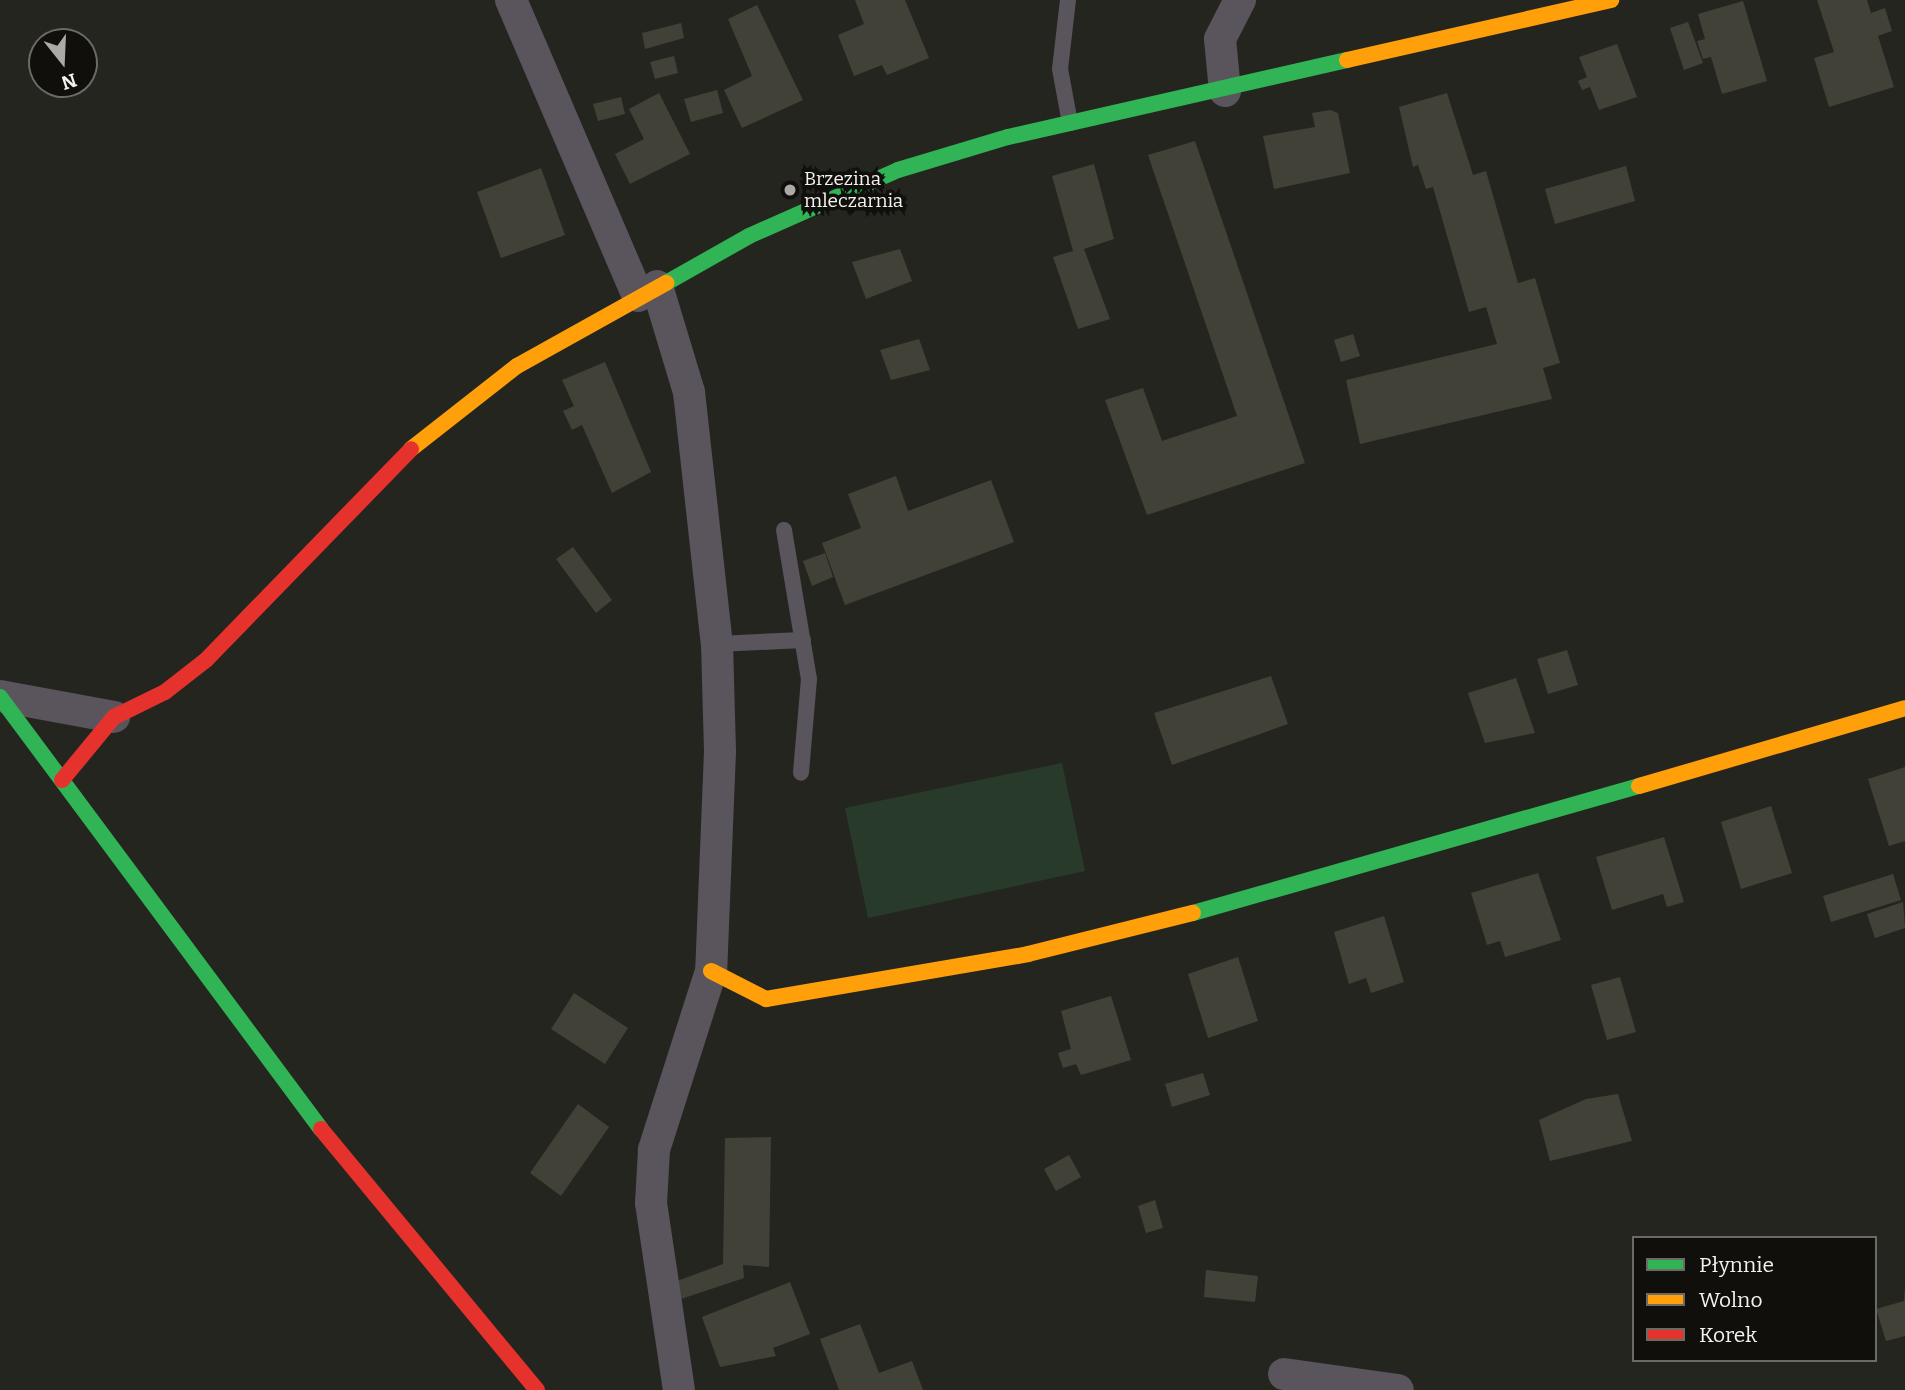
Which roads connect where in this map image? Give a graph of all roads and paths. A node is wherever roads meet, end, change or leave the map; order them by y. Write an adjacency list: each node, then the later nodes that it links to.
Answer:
1 (511, 0): 7 (street)
2 (1068, 0): 6 (lane)
3 (1241, 0): 5 (street)
4 (1611, 0): 5 (street)
5 (1225, 91): 6 (street)
6 (1070, 123): 7 (street)
7 (648, 291): 10 (street); 13 (street)
8 (784, 530): 9 (lane)
9 (803, 640): 10 (lane); 14 (lane)
10 (717, 644): 16 (street)
11 (0, 696): 13 (street); 15 (street)
12 (1905, 708): 16 (street)
13 (114, 717): 15 (street)
14 (801, 773)
15 (62, 780): 18 (street)
16 (711, 971): 19 (street)
17 (1284, 1374): 20 (street)
18 (537, 1390)
19 (679, 1390)
20 (1398, 1390)

